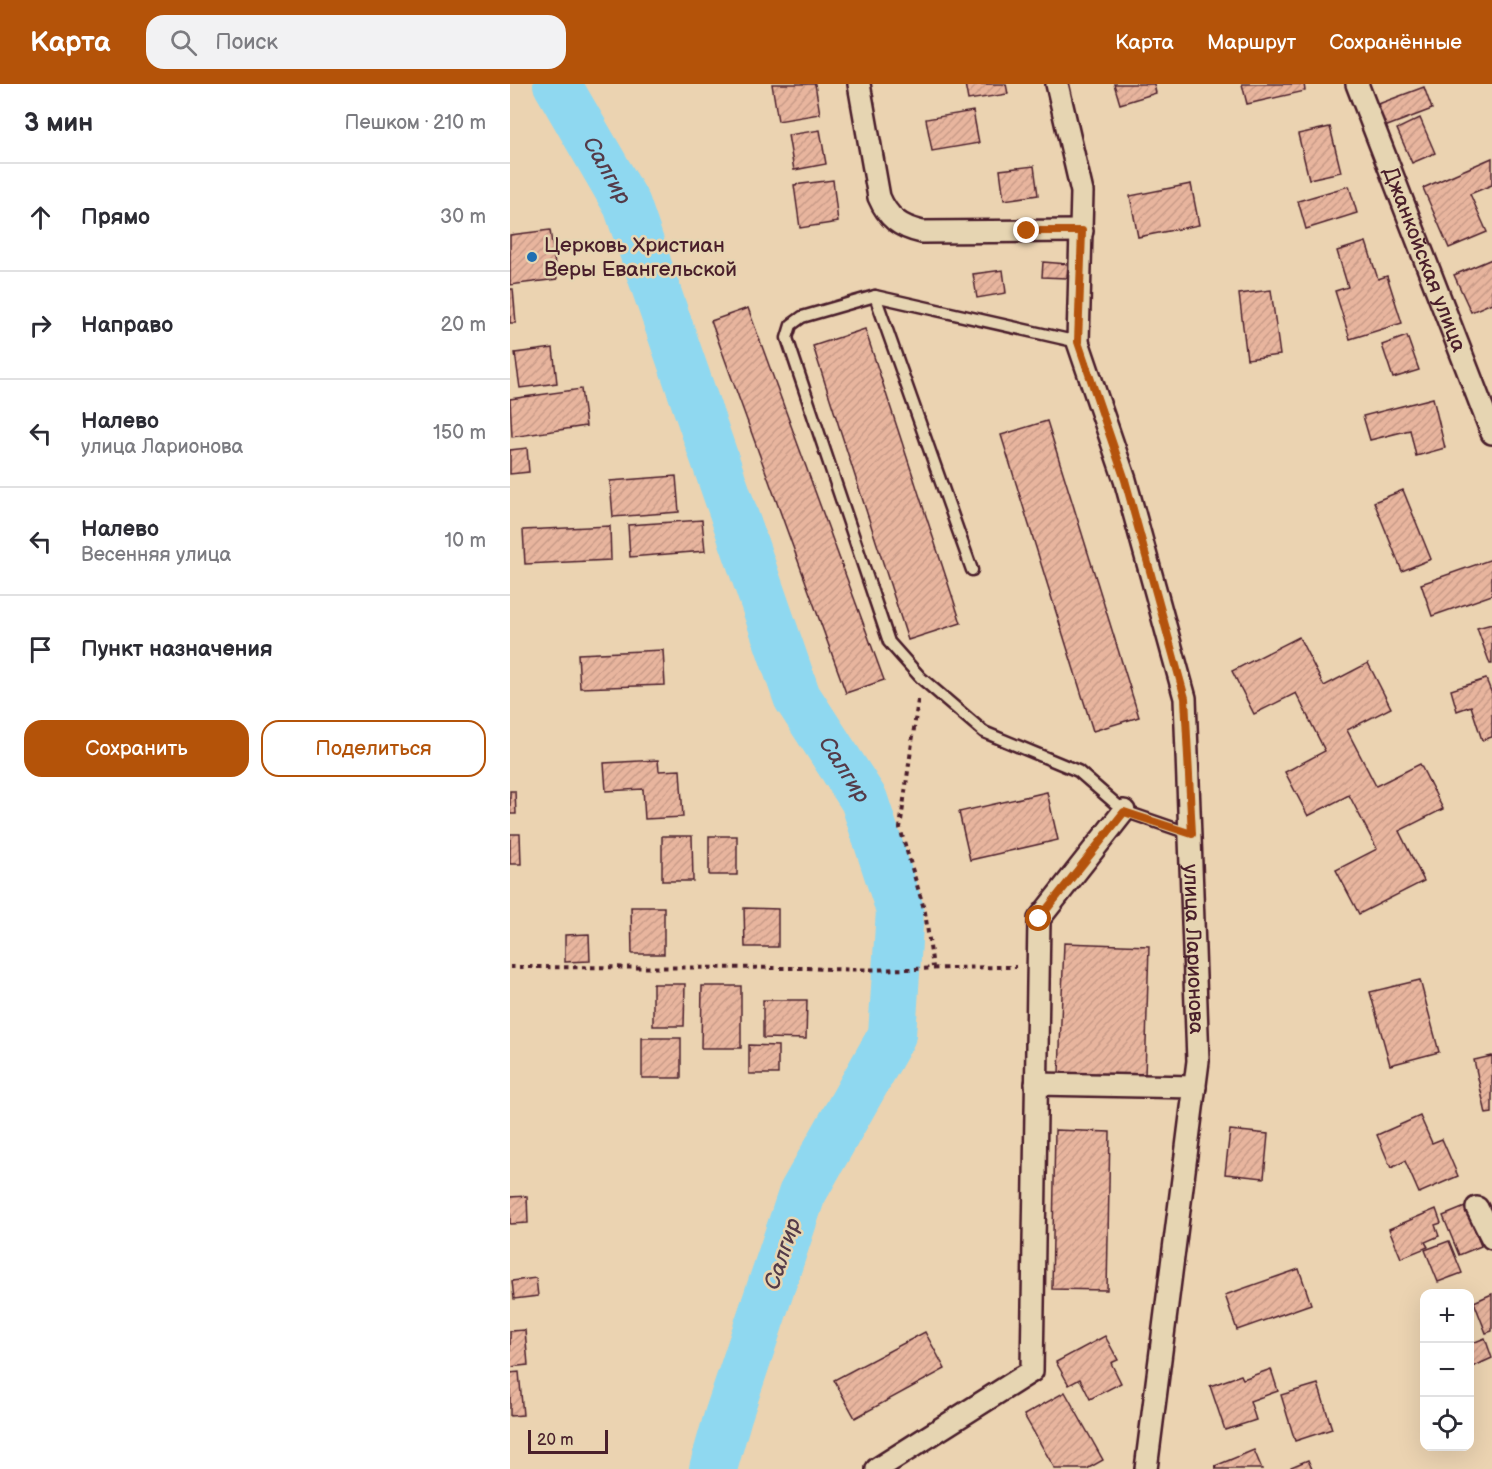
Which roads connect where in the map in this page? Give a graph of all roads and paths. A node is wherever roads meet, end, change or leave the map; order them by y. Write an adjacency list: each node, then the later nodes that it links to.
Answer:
1 (859, 84): 4 (street)
2 (1057, 84): 4 (street, улица Ларионова)
3 (1358, 84): 7 (street, Джанкойская улица)
4 (1082, 231): 6 (street, улица Ларионова)
5 (875, 296): 6 (lane); 8 (lane); 9 (lane)
6 (1078, 342): 11 (street, улица Ларионова)
7 (1492, 433)
8 (972, 570)
9 (921, 678): 10 (lane); 13 (path)
10 (1124, 812): 11 (lane); 14 (street)
11 (1192, 834): 16 (street, улица Ларионова)
12 (510, 967): 13 (path)
13 (933, 967): 14 (path)
14 (1037, 968): 15 (street)
15 (1036, 1084): 16 (street); 19 (street)
16 (1195, 1087): 20 (street, улица Ларионова)
17 (1477, 1208): 18 (street)
18 (1492, 1238)
19 (877, 1469)
20 (1146, 1469)

